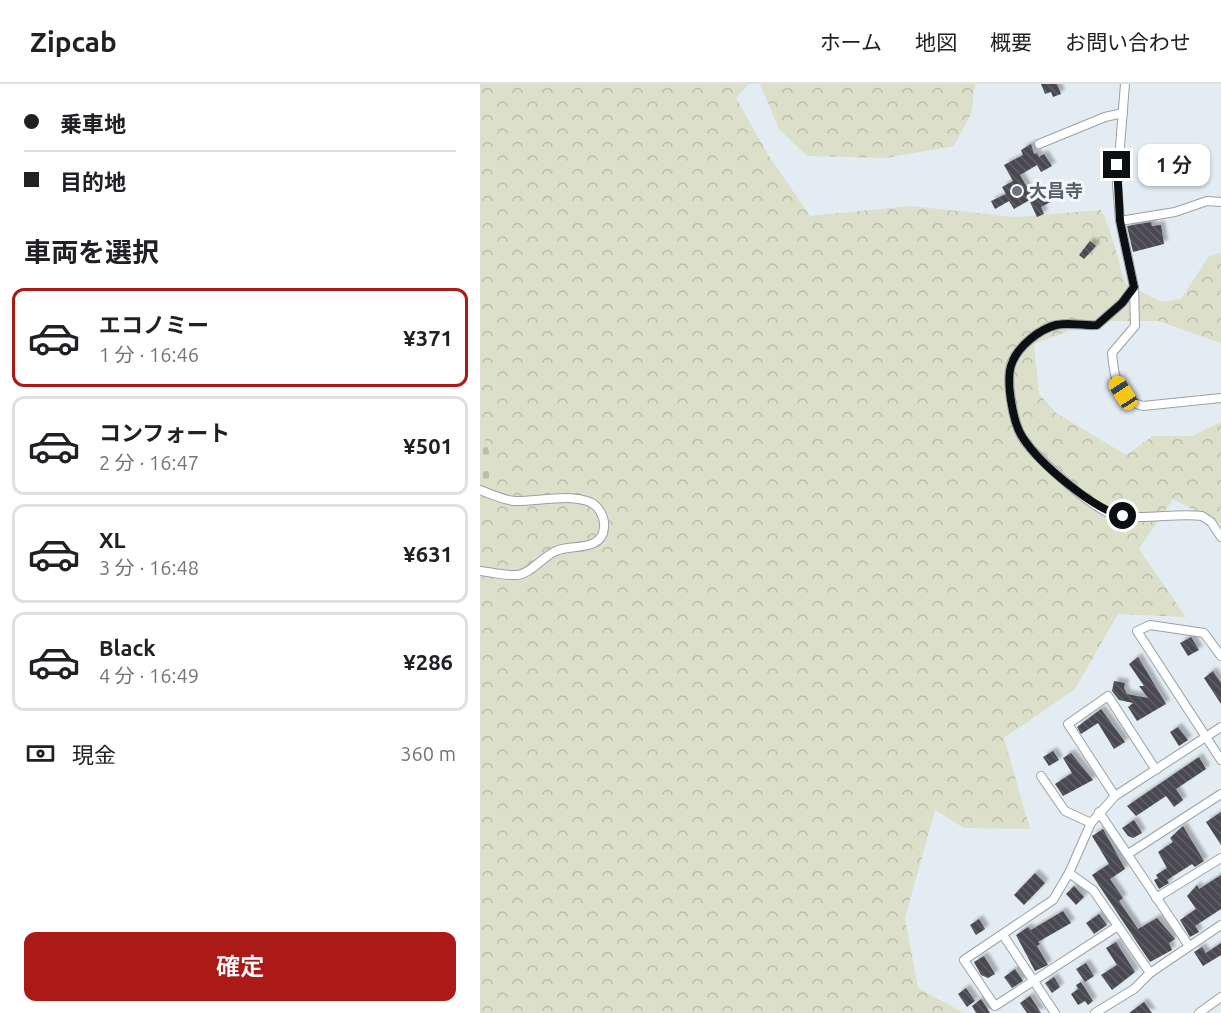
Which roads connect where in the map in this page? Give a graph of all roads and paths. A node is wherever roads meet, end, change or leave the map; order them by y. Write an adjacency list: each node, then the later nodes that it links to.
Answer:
1 (1125, 84): 2 (street)
2 (1123, 113): 3 (street); 5 (street)
3 (1039, 144)
4 (1221, 202): 5 (street)
5 (1120, 221): 6 (street)
6 (1134, 287): 7 (street); 9 (street)
7 (1221, 398)
8 (480, 490): 10 (street)
9 (1221, 537)
10 (480, 571)
11 (1220, 652): 13 (street)
12 (1221, 727): 13 (street)
13 (1206, 738): 14 (street); 15 (street)
14 (1221, 760)
15 (1156, 770): 18 (street); 18 (street)
16 (1041, 776): 20 (street)
17 (1221, 794): 21 (street)
18 (1115, 796): 19 (street)
19 (1099, 812): 20 (street); 21 (street)
20 (1091, 823): 23 (street)
21 (1128, 854): 24 (street)
22 (1221, 858): 24 (street)
23 (1068, 873): 26 (street); 27 (street)
24 (1156, 898): 28 (street)
25 (1221, 925): 28 (street)
26 (1118, 926): 29 (street); 30 (street)
27 (1004, 935): 30 (street); 30 (street)
28 (1189, 946): 29 (street)
29 (1150, 973): 33 (street)
30 (1034, 981): 32 (street)
31 (1221, 998): 34 (street)
32 (1055, 1013)
33 (1095, 1013)
34 (1199, 1013)

